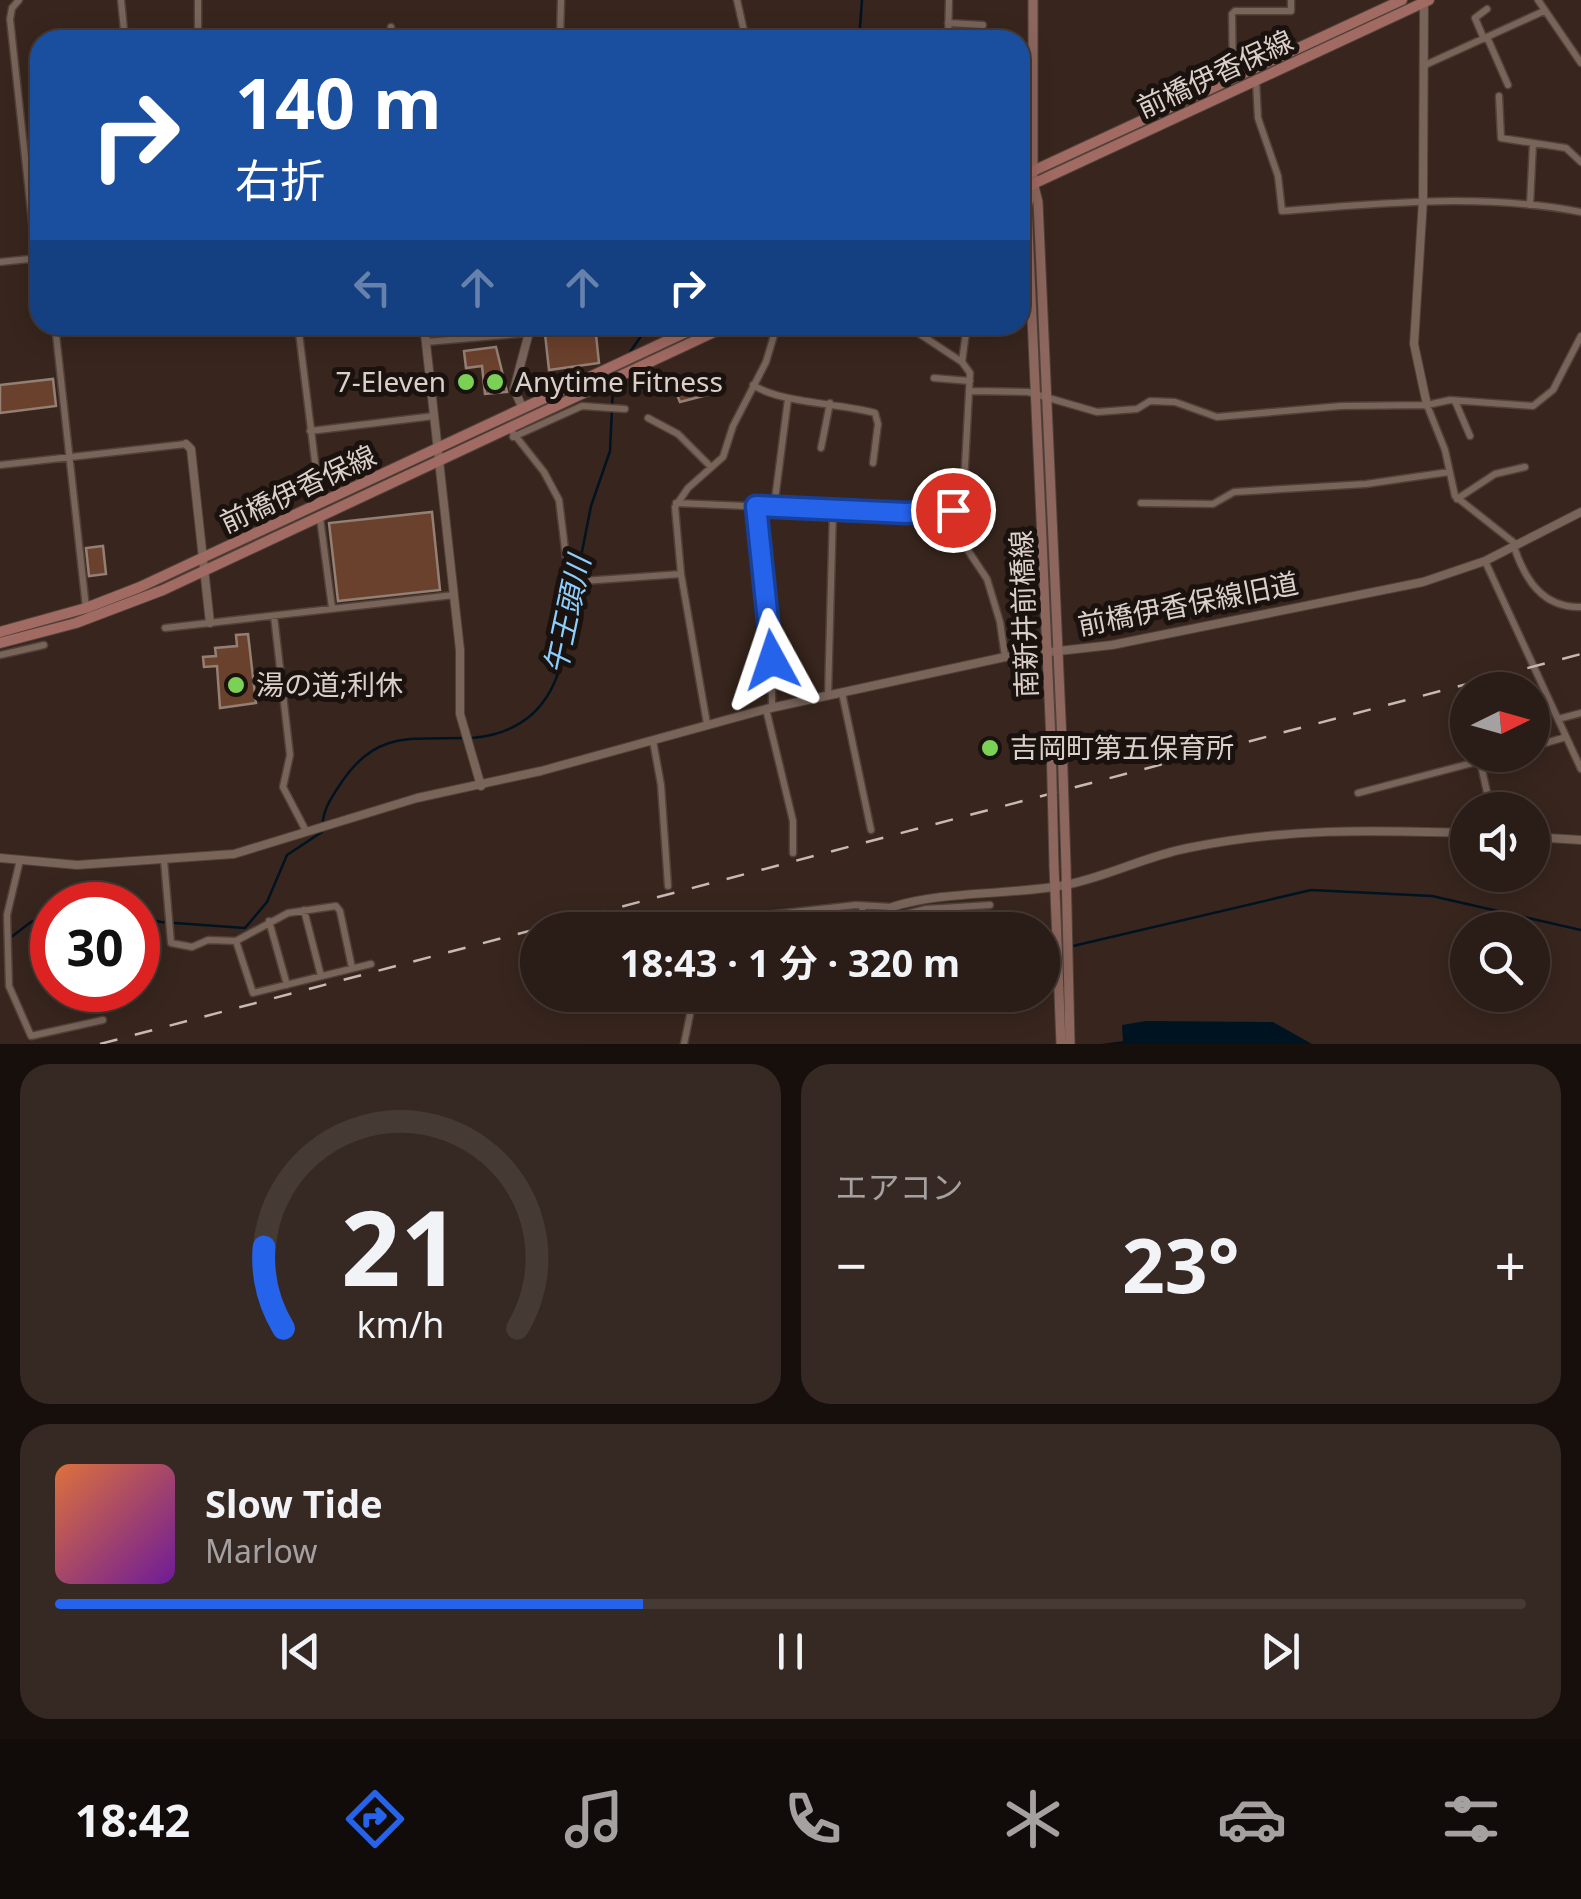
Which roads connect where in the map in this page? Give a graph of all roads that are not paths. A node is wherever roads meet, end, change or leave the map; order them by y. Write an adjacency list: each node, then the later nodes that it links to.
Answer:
1 (19, 0): 37 (street)
2 (120, 0): 17 (street)
3 (198, 0): 18 (street)
4 (561, 0): 20 (street)
5 (737, 0): 21 (street)
6 (949, 0): 14 (street)
7 (1033, 0): 31 (main road, 南新井前橋線)
8 (1291, 0): 27 (street)
9 (1402, 0): 27 (main road, 前橋伊香保線)
10 (1538, 0): 13 (street)
11 (1426, 1): 25 (street); 26 (main road, 前橋伊香保線)
12 (1486, 10): 23 (street)
13 (1544, 11): 23 (street); 24 (street)
14 (948, 24): 15 (street); 22 (street)
15 (983, 24)
16 (391, 27): 19 (street)
17 (124, 30)
18 (198, 30)
19 (391, 30)
20 (560, 30)
21 (744, 30)
22 (948, 30)
23 (1486, 38): 25 (street); 28 (street)
24 (1581, 63)
25 (1423, 66): 39 (street)
26 (1255, 78): 35 (main road, 前橋伊香保線); 39 (street)
27 (1234, 79): 35 (main road, 前橋伊香保線)
28 (1508, 85)
29 (1499, 96): 30 (street)
30 (1533, 142): 33 (street); 40 (street)
31 (1034, 143): 32 (street); 35 (main road, 南新井前橋線)
32 (1030, 144)
33 (1581, 162)
34 (1030, 177): 35 (main road, 前橋伊香保線)
35 (1034, 177): 36 (main road, 前橋伊香保線); 38 (main road, 南新井前橋線)
36 (1030, 181)
37 (30, 189)
38 (1030, 194)
39 (1423, 200): 40 (street); 67 (street)
40 (1530, 205): 41 (street)
41 (1581, 212)
42 (1030, 245): 63 (main road, 南新井前橋線)
43 (30, 259): 44 (street)
44 (0, 262)
45 (56, 335): 78 (street)
46 (299, 335): 72 (street)
47 (425, 335): 56 (street)
48 (482, 335): 56 (street)
49 (528, 335): 69 (street)
50 (681, 335): 58 (main road)
51 (706, 335): 58 (main road)
52 (774, 335): 61 (street)
53 (921, 335): 57 (street)
54 (966, 335): 57 (street)
55 (1581, 336): 65 (street)
56 (426, 342): 70 (street)
57 (962, 362): 60 (street)
58 (606, 376): 69 (main road, 前橋伊香保線); 73 (main road, 前橋伊香保線)
59 (934, 378): 60 (street)
60 (970, 381): 62 (street)
61 (753, 385): 64 (street); 82 (street)
62 (970, 391): 63 (street); 92 (street)
63 (1042, 397): 67 (street); 109 (main road, 南新井前橋線)
64 (788, 399): 66 (street); 90 (street)
65 (1454, 400): 67 (street); 74 (street)
66 (830, 403): 77 (street); 80 (street)
67 (1427, 405): 84 (street)
68 (625, 408): 73 (street)
69 (523, 409): 76 (main road, 前橋伊香保線)
70 (434, 416): 72 (street); 76 (street)
71 (648, 418): 82 (street)
72 (310, 431): 88 (street)
73 (511, 432): 79 (main road, 前橋伊香保線); 98 (street)
74 (1470, 436)
75 (186, 444): 78 (street); 97 (street)
76 (437, 448): 79 (street); 88 (main road, 前橋伊香保線)
77 (821, 448)
78 (70, 456): 81 (street); 101 (street)
79 (438, 461): 94 (main road, 前橋伊香保線); 99 (street)
80 (874, 463)
81 (0, 465)
82 (711, 467): 86 (street)
83 (1524, 467): 85 (street)
84 (1449, 472): 85 (street); 87 (street)
85 (1458, 499): 95 (street)
86 (676, 503): 89 (street); 98 (street)
87 (1141, 503)
88 (320, 504): 97 (main road, 前橋伊香保線)
89 (756, 506): 90 (street); 114 (street)
90 (774, 507): 91 (street)
91 (833, 509): 92 (street); 113 (street)
92 (955, 510): 111 (street)
93 (1581, 512): 95 (street, 前橋伊香保線旧道)
94 (319, 516): 97 (main road, 前橋伊香保線); 102 (street)
95 (1516, 547): 96 (street, 前橋伊香保線旧道); 100 (street)
96 (1485, 561): 109 (street, 前橋伊香保線旧道); 116 (street)
97 (203, 565): 101 (main road, 前橋伊香保線); 104 (street); 107 (main road, 前橋伊香保線)
98 (681, 574): 117 (street)
99 (454, 595): 102 (street); 123 (street)
100 (1581, 607)
101 (86, 608): 106 (main road, 前橋伊香保線)
102 (332, 608): 103 (street)
103 (274, 616): 104 (street); 126 (street)
104 (210, 623): 105 (street)
105 (165, 628)
106 (0, 632)
107 (0, 643)
108 (44, 645): 110 (street)
109 (1054, 652): 111 (street, 前橋伊香保線旧道); 135 (main road, 南新井前橋線, bridge)
110 (0, 655)
111 (1005, 657): 112 (street, 前橋伊香保線旧道)
112 (842, 693): 113 (street, 前橋伊香保線旧道); 125 (street)
113 (828, 696): 114 (street, 前橋伊香保線旧道)
114 (769, 709): 117 (street, 前橋伊香保線旧道); 130 (street)
115 (1581, 713): 116 (street)
116 (1558, 719): 118 (street)
117 (707, 724): 119 (street, 前橋伊香保線旧道)
118 (1566, 737): 120 (street); 122 (street)
119 (653, 741): 123 (street, 前橋伊香保線旧道); 134 (street)
120 (1550, 741)
121 (1450, 769): 124 (street)
122 (1581, 769)
123 (480, 786): 126 (street, 前橋伊香保線旧道)
124 (1358, 793)
125 (870, 830)
126 (306, 831): 133 (street, 前橋伊香保線旧道)
127 (1450, 832): 135 (street)
128 (1550, 837): 129 (street)
129 (1581, 840)
130 (794, 852)
131 (0, 858): 132 (street, 前橋伊香保線旧道)
132 (20, 860): 133 (street, 前橋伊香保線旧道); 150 (street)
133 (164, 860): 144 (street)
134 (668, 886)
135 (1061, 886): 138 (street); 152 (main road, 南新井前橋線); 153 (main road, 南新井前橋線)
136 (862, 905): 138 (street); 140 (street); 141 (street)
137 (990, 905): 142 (street)
138 (892, 907)
139 (304, 910): 143 (street); 146 (street); 147 (street)
140 (797, 912)
141 (864, 912)
142 (913, 912)
143 (270, 921): 144 (street); 148 (street)
144 (236, 941): 148 (street)
145 (371, 964): 146 (street)
146 (352, 968): 147 (street)
147 (321, 976): 148 (street)
148 (287, 985)
149 (691, 1012): 151 (street)
150 (103, 1020)
151 (684, 1044)
152 (1061, 1044)
153 (1070, 1044)

